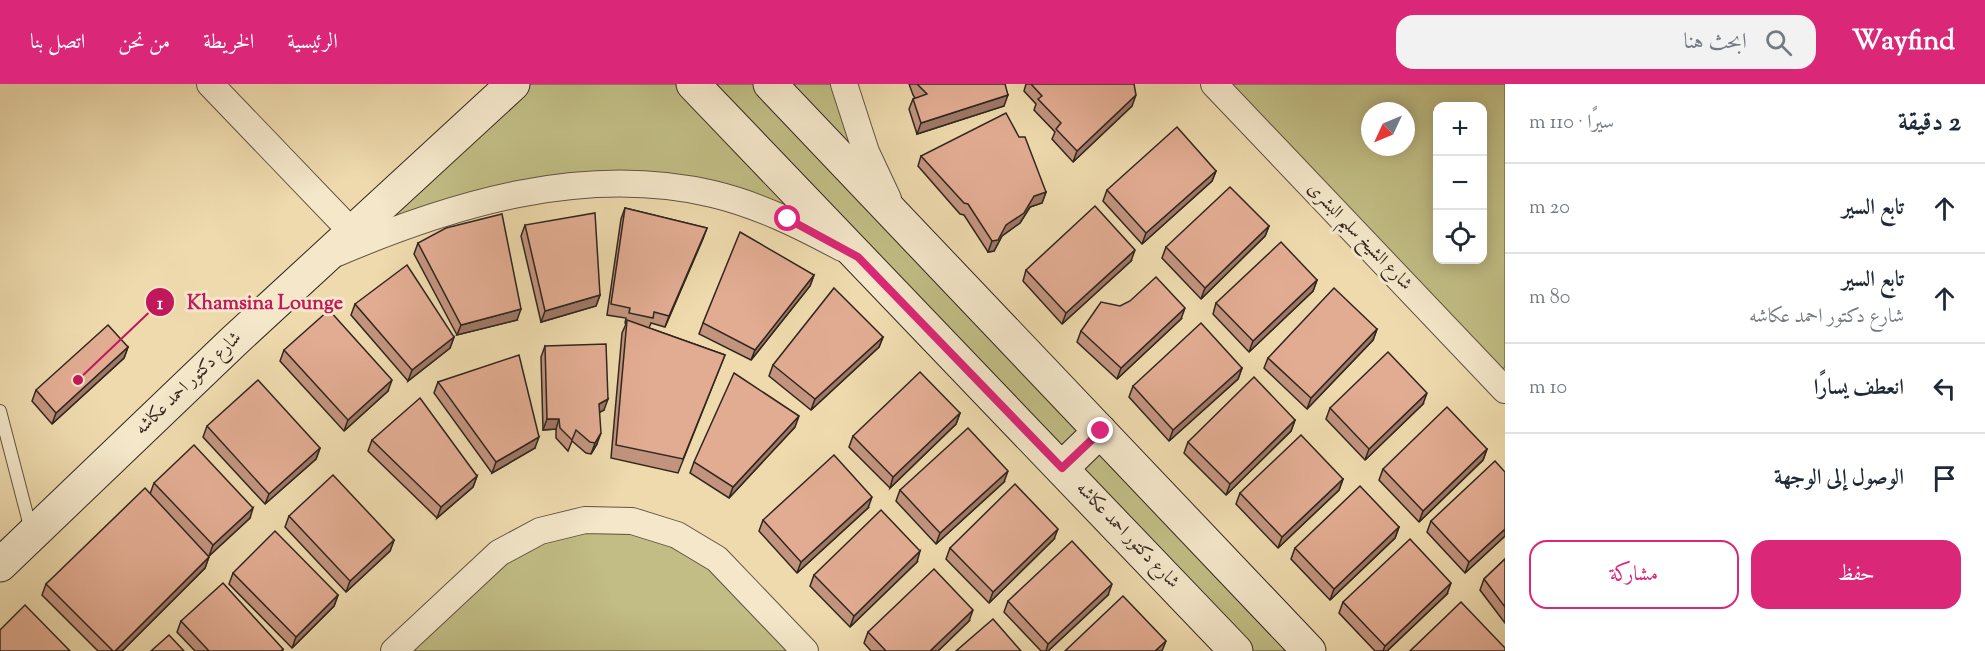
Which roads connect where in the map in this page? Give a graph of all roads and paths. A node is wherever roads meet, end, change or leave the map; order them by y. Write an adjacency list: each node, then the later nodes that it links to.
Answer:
1 (210, 84): 8 (street)
2 (513, 84): 8 (street, شارع دكتور احمد عكاشه)
3 (693, 84): 9 (street, شارع دكتور احمد عكاشه)
4 (770, 84): 7 (street)
5 (844, 84): 7 (street)
6 (1214, 84): 11 (street, شارع الشيخ سليم البشرى)
7 (898, 218): 13 (street)
8 (352, 232): 10 (street, شارع دكتور احمد عكاشه)
9 (858, 257): 10 (street); 14 (street, شارع دكتور احمد عكاشه)
10 (323, 258): 15 (street, شارع دكتور احمد عكاشه)
11 (1501, 378)
12 (0, 411): 15 (lane)
13 (1101, 431): 14 (street); 20 (street)
14 (1062, 468): 19 (street, شارع دكتور احمد عكاشه)
15 (32, 534): 16 (street, شارع دكتور احمد عكاشه)
16 (0, 565)
17 (394, 651): 18 (street)
18 (805, 651)
19 (1236, 651)
20 (1309, 651)

